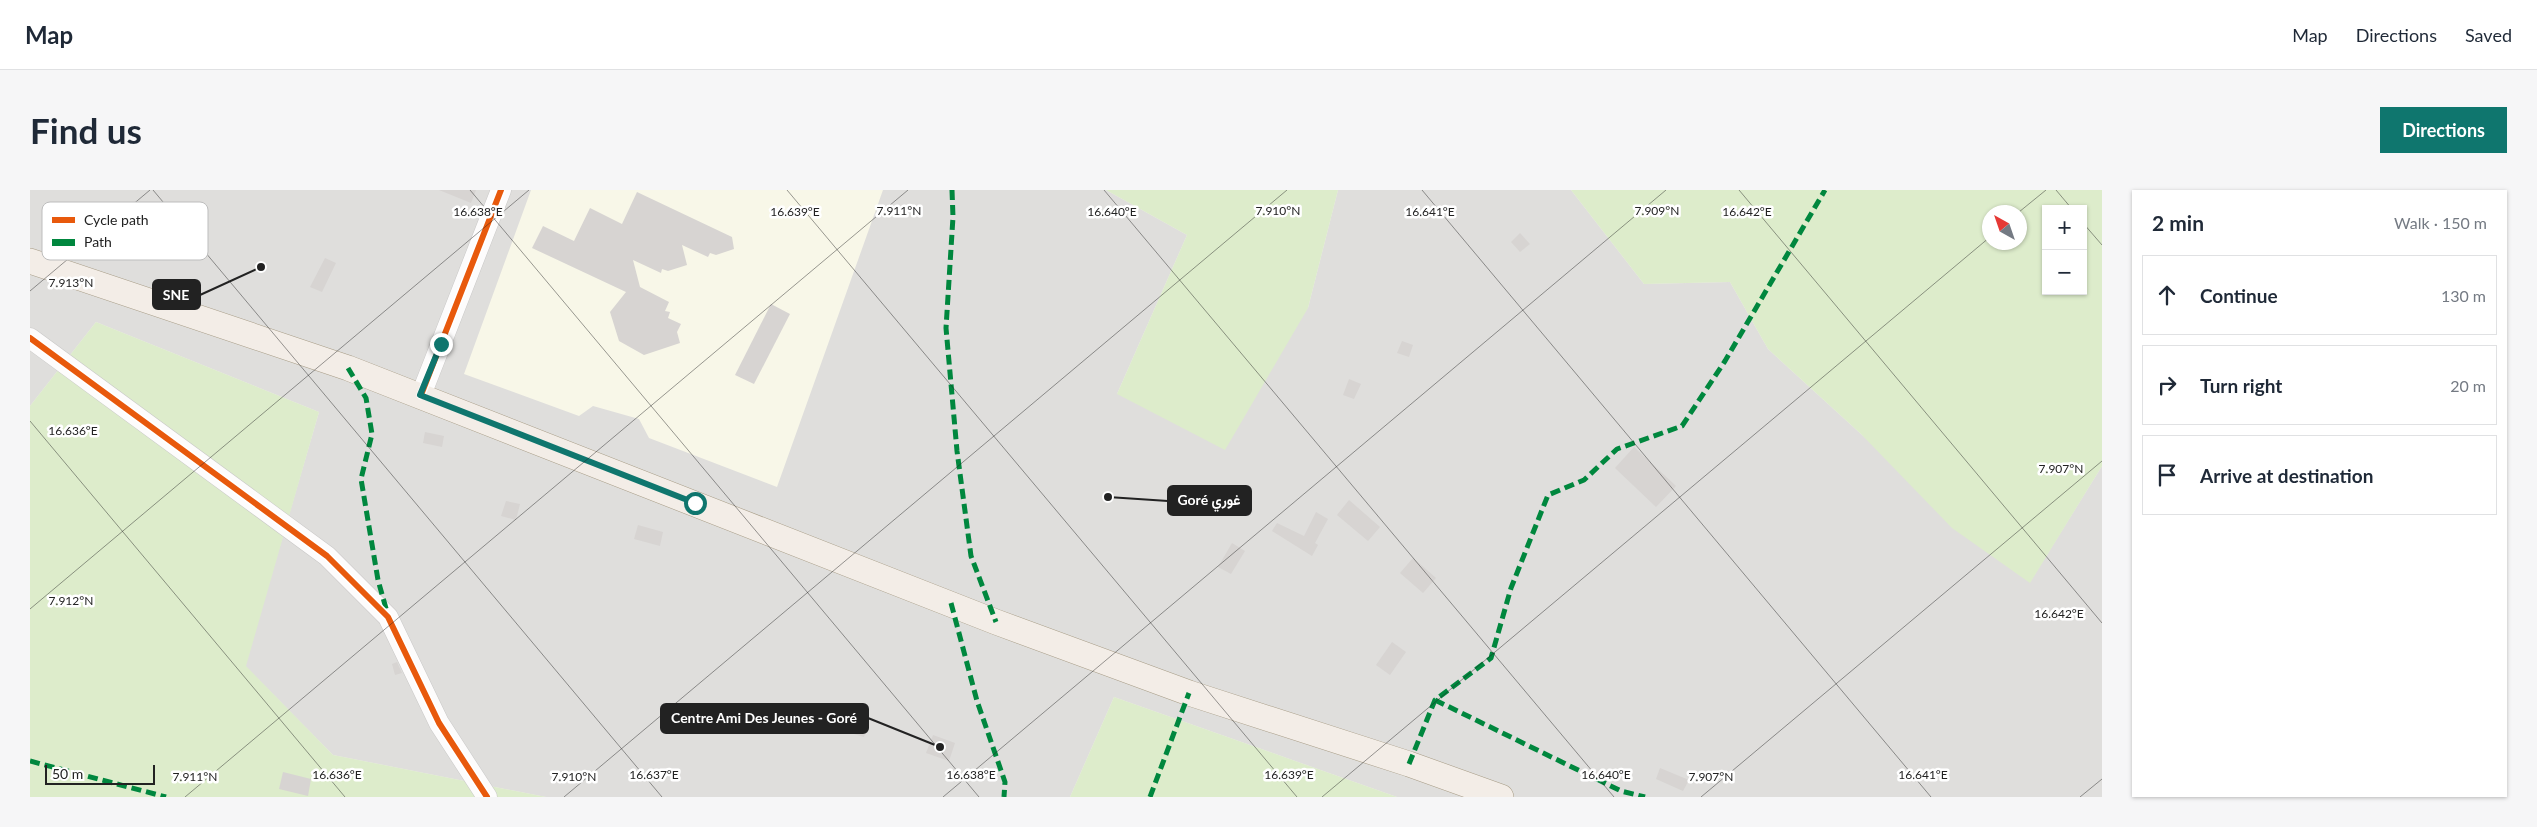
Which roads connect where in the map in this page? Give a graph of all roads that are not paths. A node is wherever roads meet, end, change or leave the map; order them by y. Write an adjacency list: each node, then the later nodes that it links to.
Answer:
1 (501, 190): 4 (street)
2 (30, 261): 4 (main road)
3 (30, 338): 5 (street)
4 (420, 395): 6 (main road)
5 (488, 797)
6 (1501, 797)

